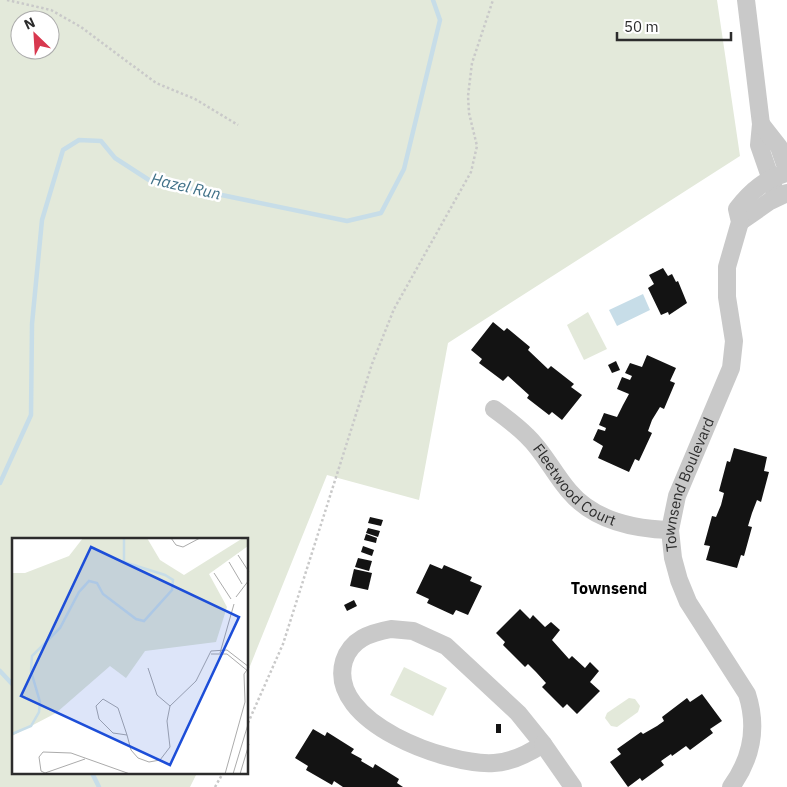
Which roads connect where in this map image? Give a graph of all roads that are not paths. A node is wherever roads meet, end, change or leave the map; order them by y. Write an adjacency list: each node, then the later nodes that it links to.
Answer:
1 (746, 0): 2 (street)
2 (761, 124): 3 (street); 4 (street)
3 (787, 171): 4 (street, Townsend Boulevard)
4 (769, 178): 5 (street); 6 (street, Townsend Boulevard)
5 (782, 195): 6 (street)
6 (740, 222): 8 (street, Townsend Boulevard)
7 (494, 409): 8 (street, Fleetwood Court)
8 (670, 530): 11 (street, Townsend Boulevard)
9 (543, 744): 9 (street); 10 (street)
10 (573, 787)
11 (731, 787)

